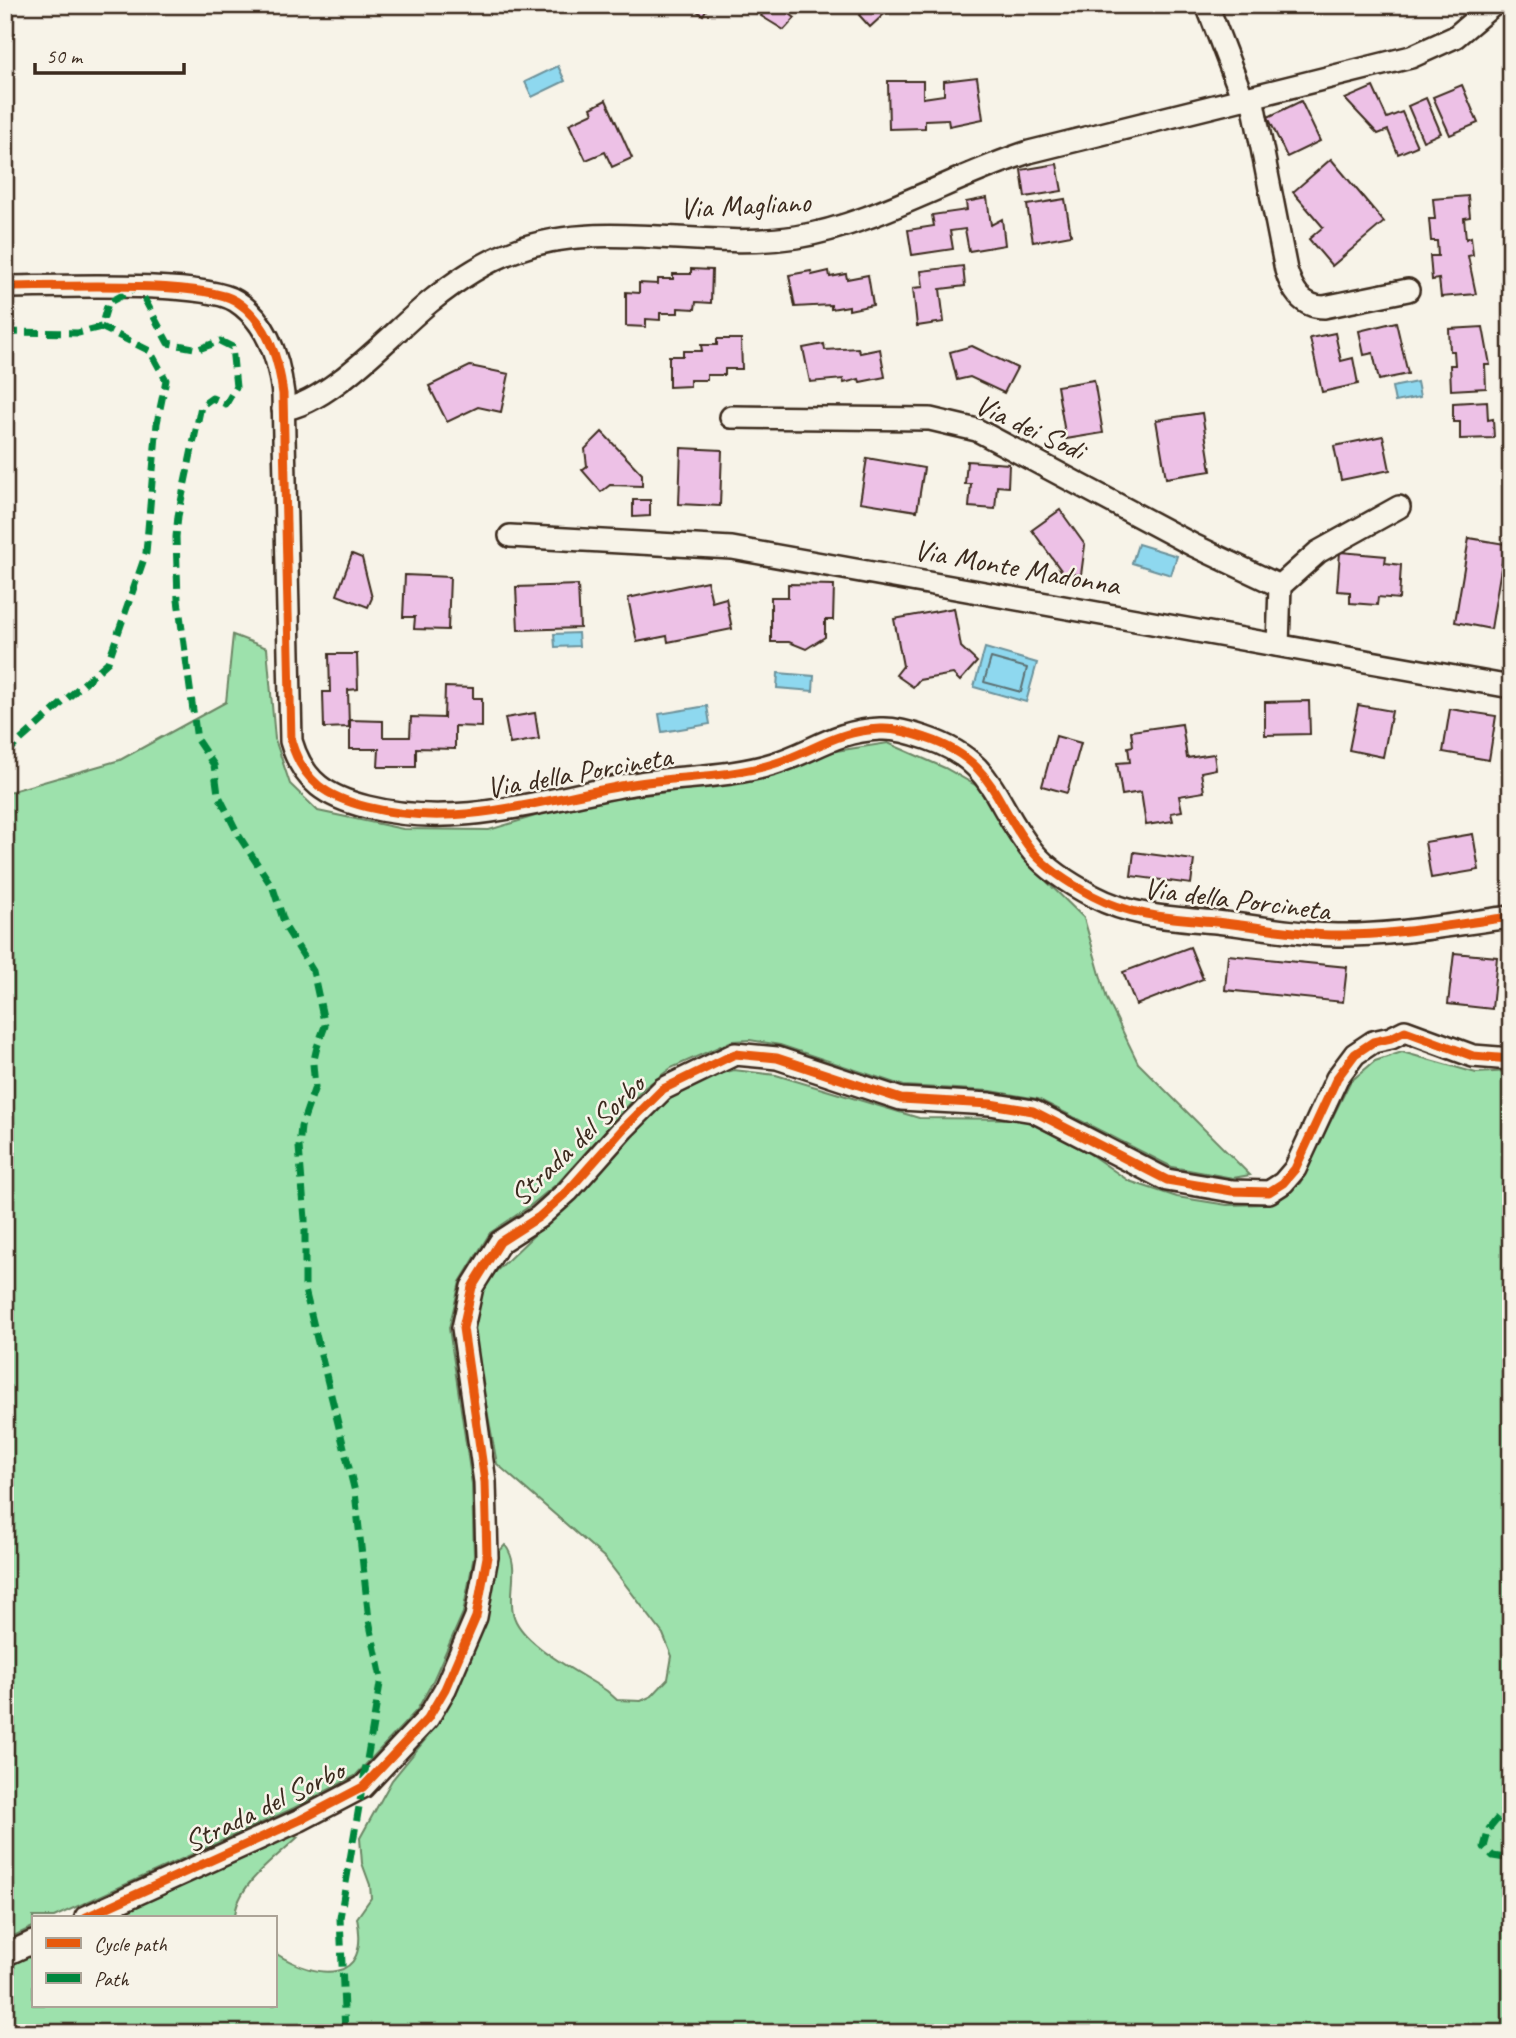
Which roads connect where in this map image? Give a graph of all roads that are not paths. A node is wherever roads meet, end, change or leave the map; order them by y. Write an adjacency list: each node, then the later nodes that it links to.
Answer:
1 (1207, 5): 3 (street)
2 (1493, 5): 3 (street, Via Magliano)
3 (1247, 98): 5 (street); 6 (street, Via Magliano)
4 (5, 287): 6 (street, Via della Porcineta)
5 (1408, 290)
6 (283, 409): 13 (street, Via della Porcineta)
7 (731, 417): 10 (street, Via dei Sodi)
8 (1399, 507): 10 (street)
9 (510, 536): 11 (street, Via Monte Madonna)
10 (1280, 586): 11 (street)
11 (1278, 645): 12 (street, Via Monte Madonna)
12 (1511, 687)
13 (1511, 917)
14 (1511, 1059): 15 (street, Strada del Sorbo)
15 (88, 1916)
16 (32, 1942): 17 (street)
17 (5, 1955)

